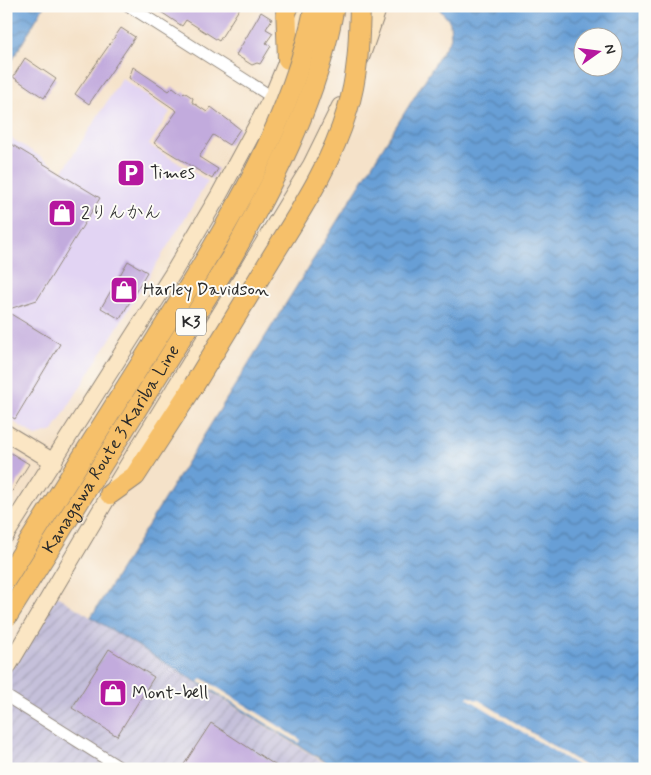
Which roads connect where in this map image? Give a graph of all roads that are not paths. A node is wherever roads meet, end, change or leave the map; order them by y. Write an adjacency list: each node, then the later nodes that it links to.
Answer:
1 (129, 6): 9 (street)
2 (286, 6): 8 (highway)
3 (309, 6): 8 (street)
4 (316, 6): 14 (highway, Kanagawa Route 3 Kariba Line / K3, bridge)
5 (334, 6): 15 (highway, Kanagawa Route 3 Kariba Line / K3, bridge)
6 (360, 6): 12 (highway, bridge)
7 (379, 6): 12 (street)
8 (288, 59): 9 (street)
9 (272, 97): 11 (street)
10 (6, 432): 11 (street)
11 (54, 462): 12 (street); 13 (street)
12 (110, 494): 16 (street)
13 (6, 535)
14 (6, 579)
15 (6, 618)
16 (6, 670)
17 (6, 696): 18 (street)
18 (122, 769)

